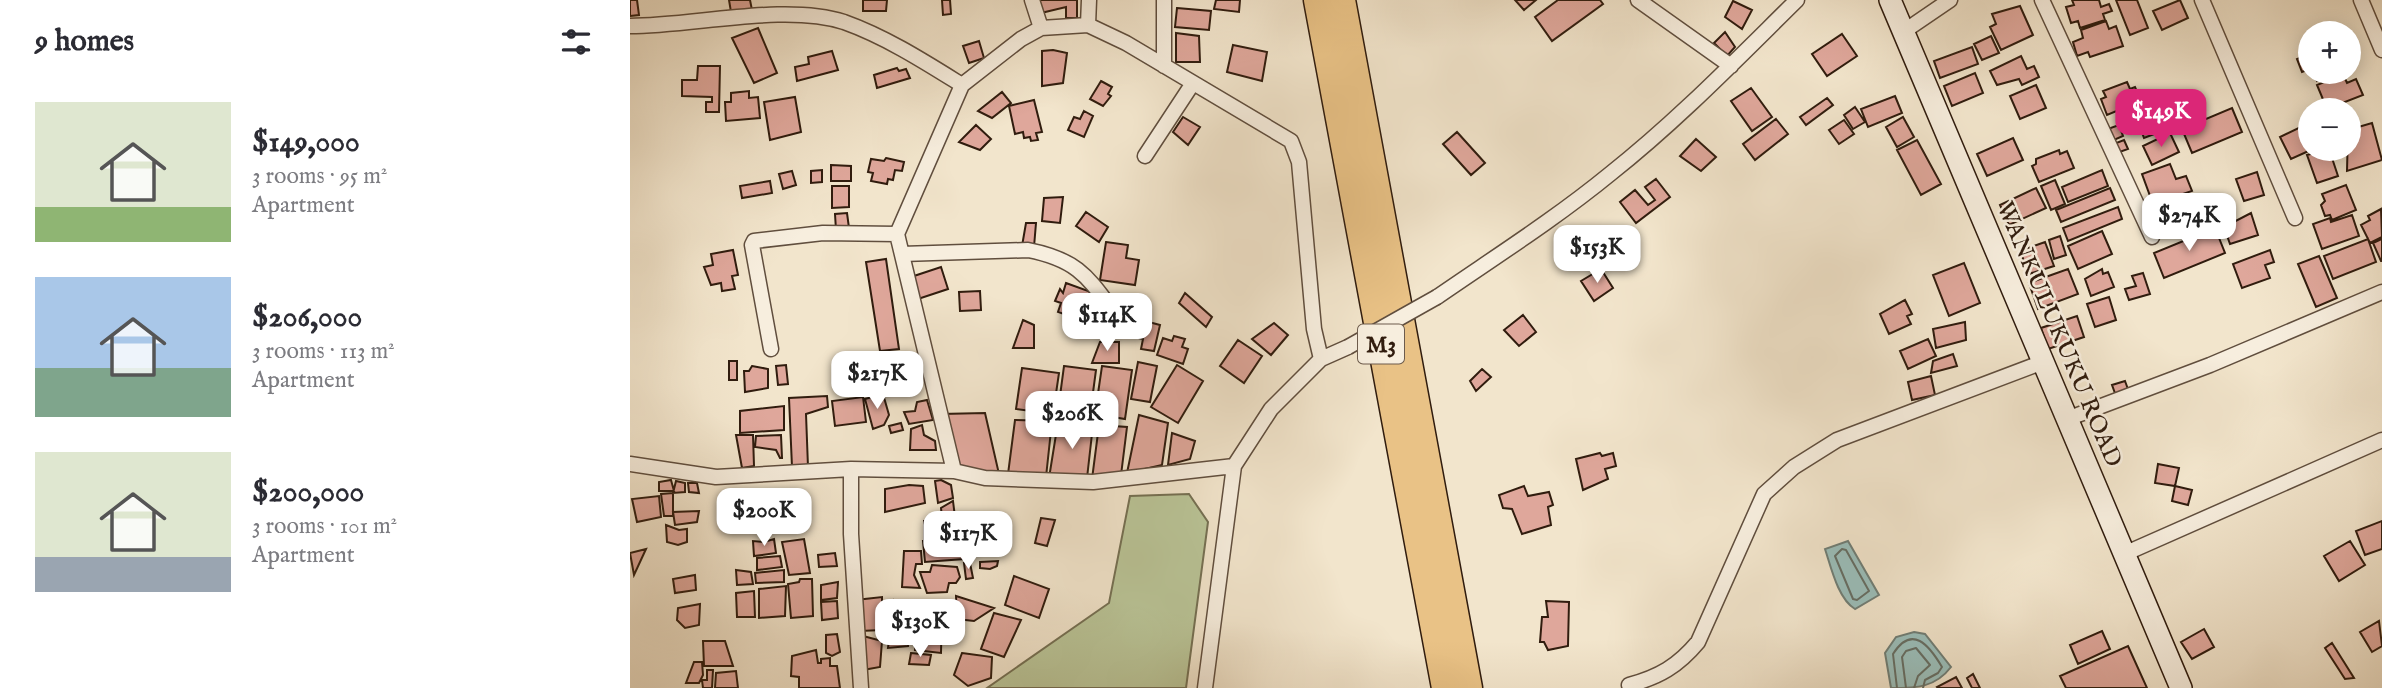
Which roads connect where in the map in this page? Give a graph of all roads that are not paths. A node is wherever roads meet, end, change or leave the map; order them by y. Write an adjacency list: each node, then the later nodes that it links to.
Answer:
1 (1032, 0): 15 (street)
2 (1089, 0): 13 (street)
3 (1164, 0): 18 (street)
4 (1317, 0): 43 (highway, M3)
5 (1342, 0): 44 (highway, M3)
6 (1638, 0): 19 (street)
7 (1797, 0): 19 (street)
8 (1890, 0): 16 (main road, WANKULUKUKU ROAD)
9 (1950, 0): 16 (street)
10 (2042, 0): 25 (street)
11 (2202, 0): 23 (street)
12 (2361, 0): 17 (street)
13 (1088, 25): 15 (street); 18 (street)
14 (630, 26): 21 (street)
15 (1041, 28): 21 (street)
16 (1903, 32): 31 (main road, WANKULUKUKU ROAD)
17 (2382, 50)
18 (1164, 66): 20 (street)
19 (1731, 66): 30 (street, bridge)
20 (1193, 83): 22 (street); 30 (street)
21 (962, 85): 24 (street)
22 (1145, 156)
23 (2295, 218)
24 (897, 234): 26 (street); 29 (street)
25 (2151, 237)
26 (902, 254): 28 (street); 37 (street)
27 (2382, 292): 32 (street)
28 (1123, 324)
29 (771, 349)
30 (1321, 359): 35 (street)
31 (2043, 362): 32 (main road, WANKULUKUKU ROAD); 39 (street)
32 (2067, 419): 38 (main road, WANKULUKUKU ROAD)
33 (2382, 440): 38 (street)
34 (630, 464): 36 (street)
35 (1234, 466): 37 (street); 42 (street)
36 (851, 470): 37 (street); 41 (street)
37 (954, 471)
38 (2124, 554): 40 (main road, WANKULUKUKU ROAD)
39 (1629, 685)
40 (2175, 686)
41 (861, 688)
42 (1205, 688)
43 (1445, 688)
44 (1469, 688)

